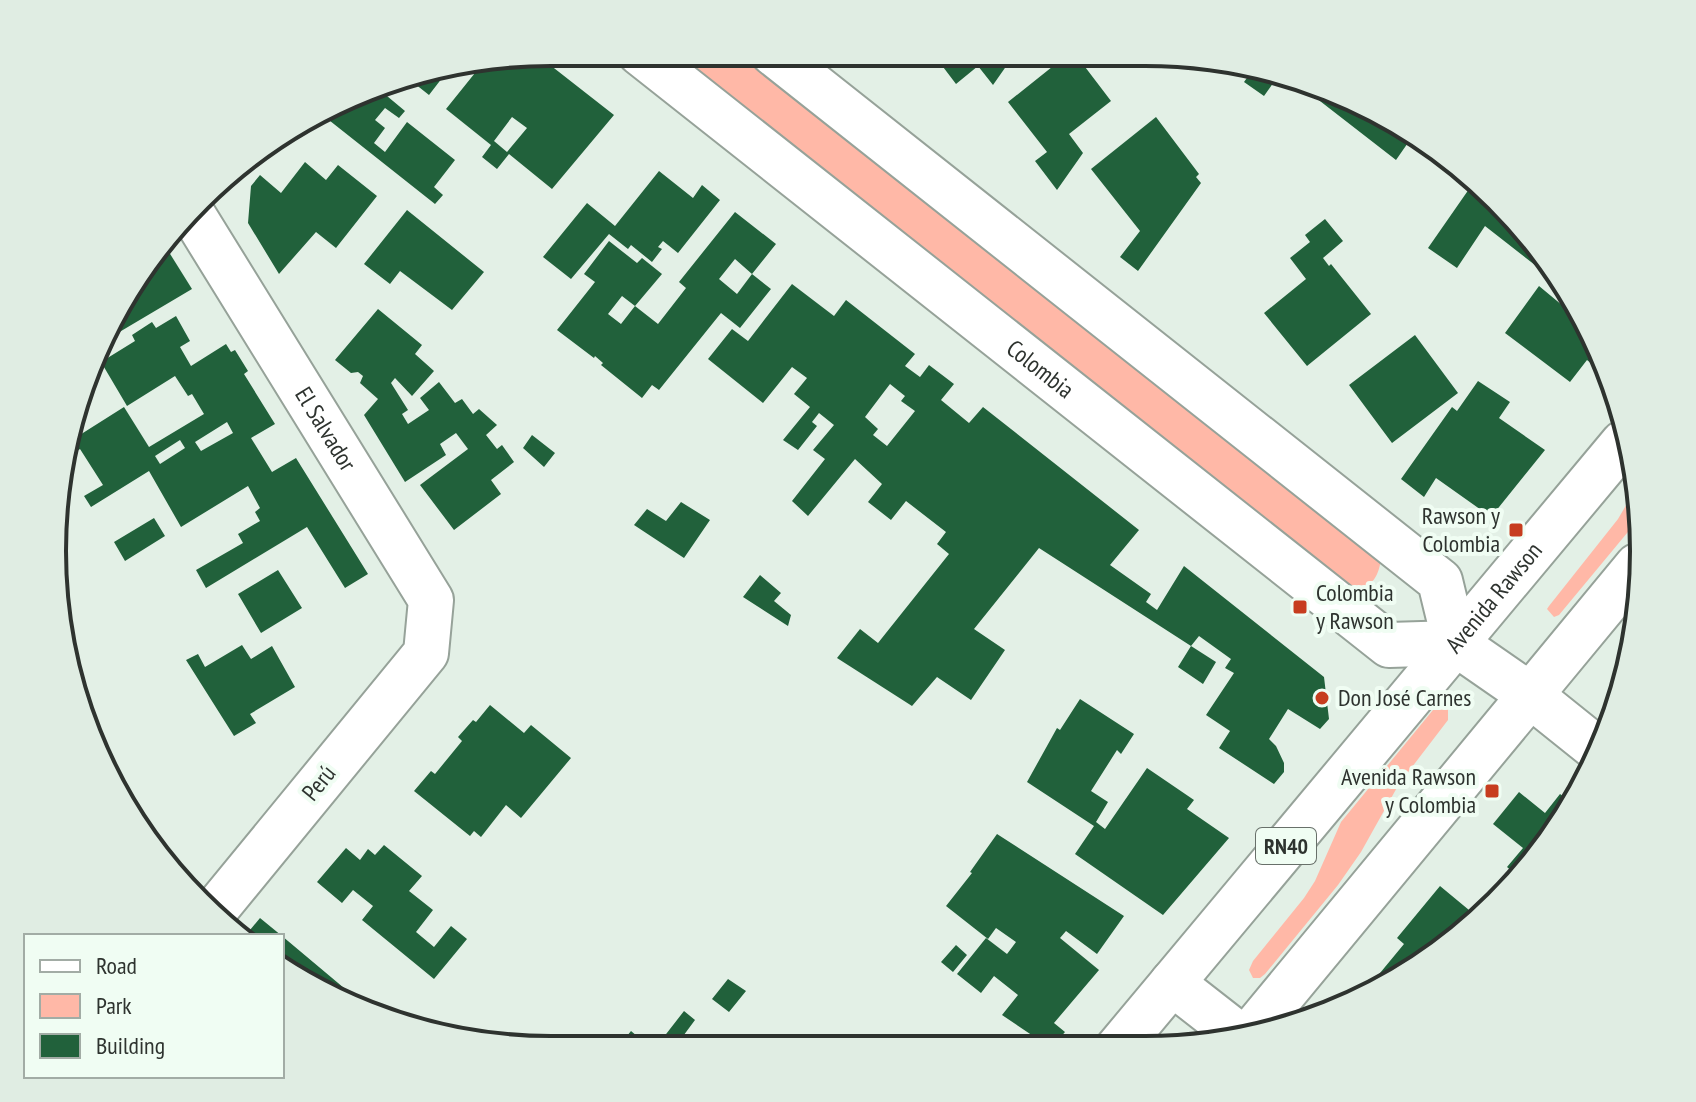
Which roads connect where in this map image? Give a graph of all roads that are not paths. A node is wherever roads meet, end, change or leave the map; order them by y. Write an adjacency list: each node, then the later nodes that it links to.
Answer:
1 (656, 66): 6 (street, Colombia)
2 (789, 66): 6 (street)
3 (196, 220): 7 (street, El Salvador)
4 (1619, 448): 6 (street, Avenida Rawson / RN40)
5 (1629, 575): 8 (street)
6 (1455, 643): 8 (street); 11 (street, Avenida Rawson / RN40)
7 (426, 653): 10 (street, Perú)
8 (1530, 695): 9 (street); 12 (street)
9 (1590, 743)
10 (219, 905)
11 (1172, 983): 13 (street); 14 (street, Avenida Rawson / RN40)
12 (1260, 1022)
13 (1230, 1029)
14 (1128, 1036)

